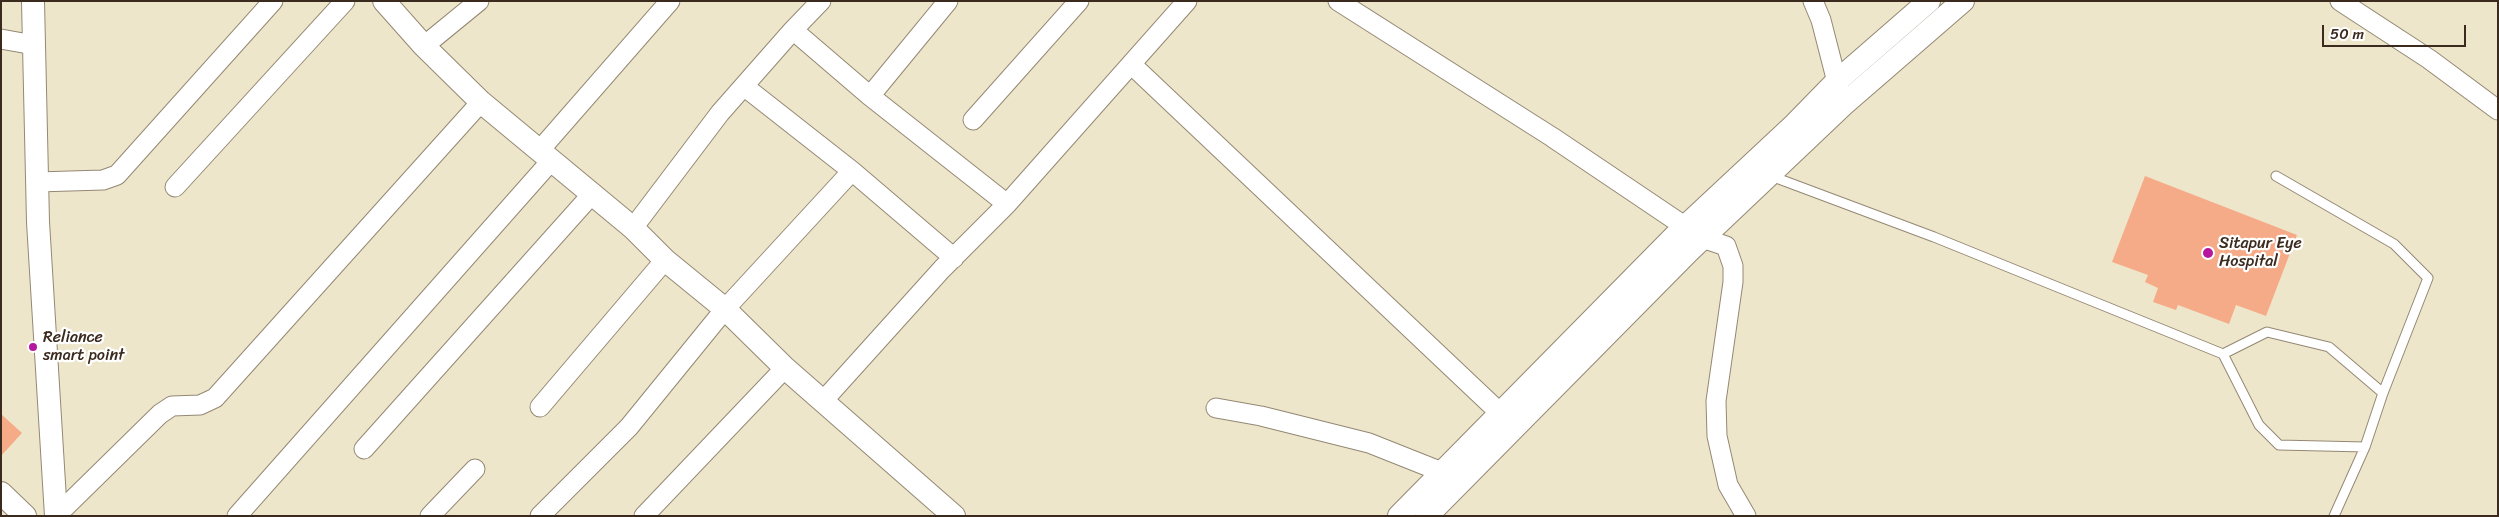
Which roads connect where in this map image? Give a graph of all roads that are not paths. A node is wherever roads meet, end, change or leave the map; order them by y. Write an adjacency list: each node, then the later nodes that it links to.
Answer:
1 (33, 1): 18 (street)
2 (273, 1): 32 (street)
3 (345, 1): 33 (street)
4 (384, 1): 19 (street)
5 (479, 1): 19 (street)
6 (670, 1): 28 (street)
7 (822, 1): 16 (street)
8 (948, 1): 23 (street)
9 (1079, 1): 27 (street)
10 (1187, 1): 20 (street)
11 (1338, 1): 37 (street)
12 (1813, 1): 21 (street)
13 (1928, 1): 15 (street); 21 (street)
14 (2340, 1): 26 (street)
15 (1955, 8): 25 (street)
16 (793, 30): 22 (street); 23 (street)
17 (1, 39): 18 (street)
18 (34, 45): 32 (street)
19 (424, 46): 24 (street)
20 (1131, 64): 35 (street); 47 (street)
21 (1837, 80): 25 (street); 37 (street)
22 (745, 88): 29 (street); 36 (street)
23 (870, 96): 35 (street)
24 (481, 102): 28 (street); 54 (street)
25 (1842, 104): 30 (street)
26 (2498, 110)
27 (973, 120)
28 (545, 156): 34 (street); 55 (street)
29 (852, 171): 38 (street); 40 (street)
30 (1769, 175): 37 (street); 41 (lane)
31 (2276, 176): 43 (lane)
32 (38, 182): 54 (street)
33 (176, 187)
34 (593, 194): 36 (street); 49 (street)
35 (1007, 204): 38 (street)
36 (633, 228): 39 (street)
37 (1694, 232): 47 (street); 61 (street); 62 (street)
38 (954, 258): 44 (street)
39 (666, 260): 40 (street); 45 (street)
40 (725, 309): 42 (street); 57 (street)
41 (2222, 354): 43 (lane); 48 (lane)
42 (785, 368): 44 (street); 58 (street)
43 (2383, 393): 48 (lane)
44 (823, 401): 59 (street)
45 (540, 407)
46 (1216, 408): 51 (street)
47 (1499, 412): 51 (street)
48 (2365, 447): 63 (lane)
49 (364, 449)
50 (475, 469): 56 (street)
51 (1442, 472): 60 (street)
52 (1, 493): 53 (street)
53 (25, 516)
54 (56, 516)
55 (237, 516)
56 (430, 516)
57 (540, 516)
58 (644, 516)
59 (954, 516)
60 (1399, 516)
61 (1427, 516)
62 (1746, 516)
63 (2334, 516)

